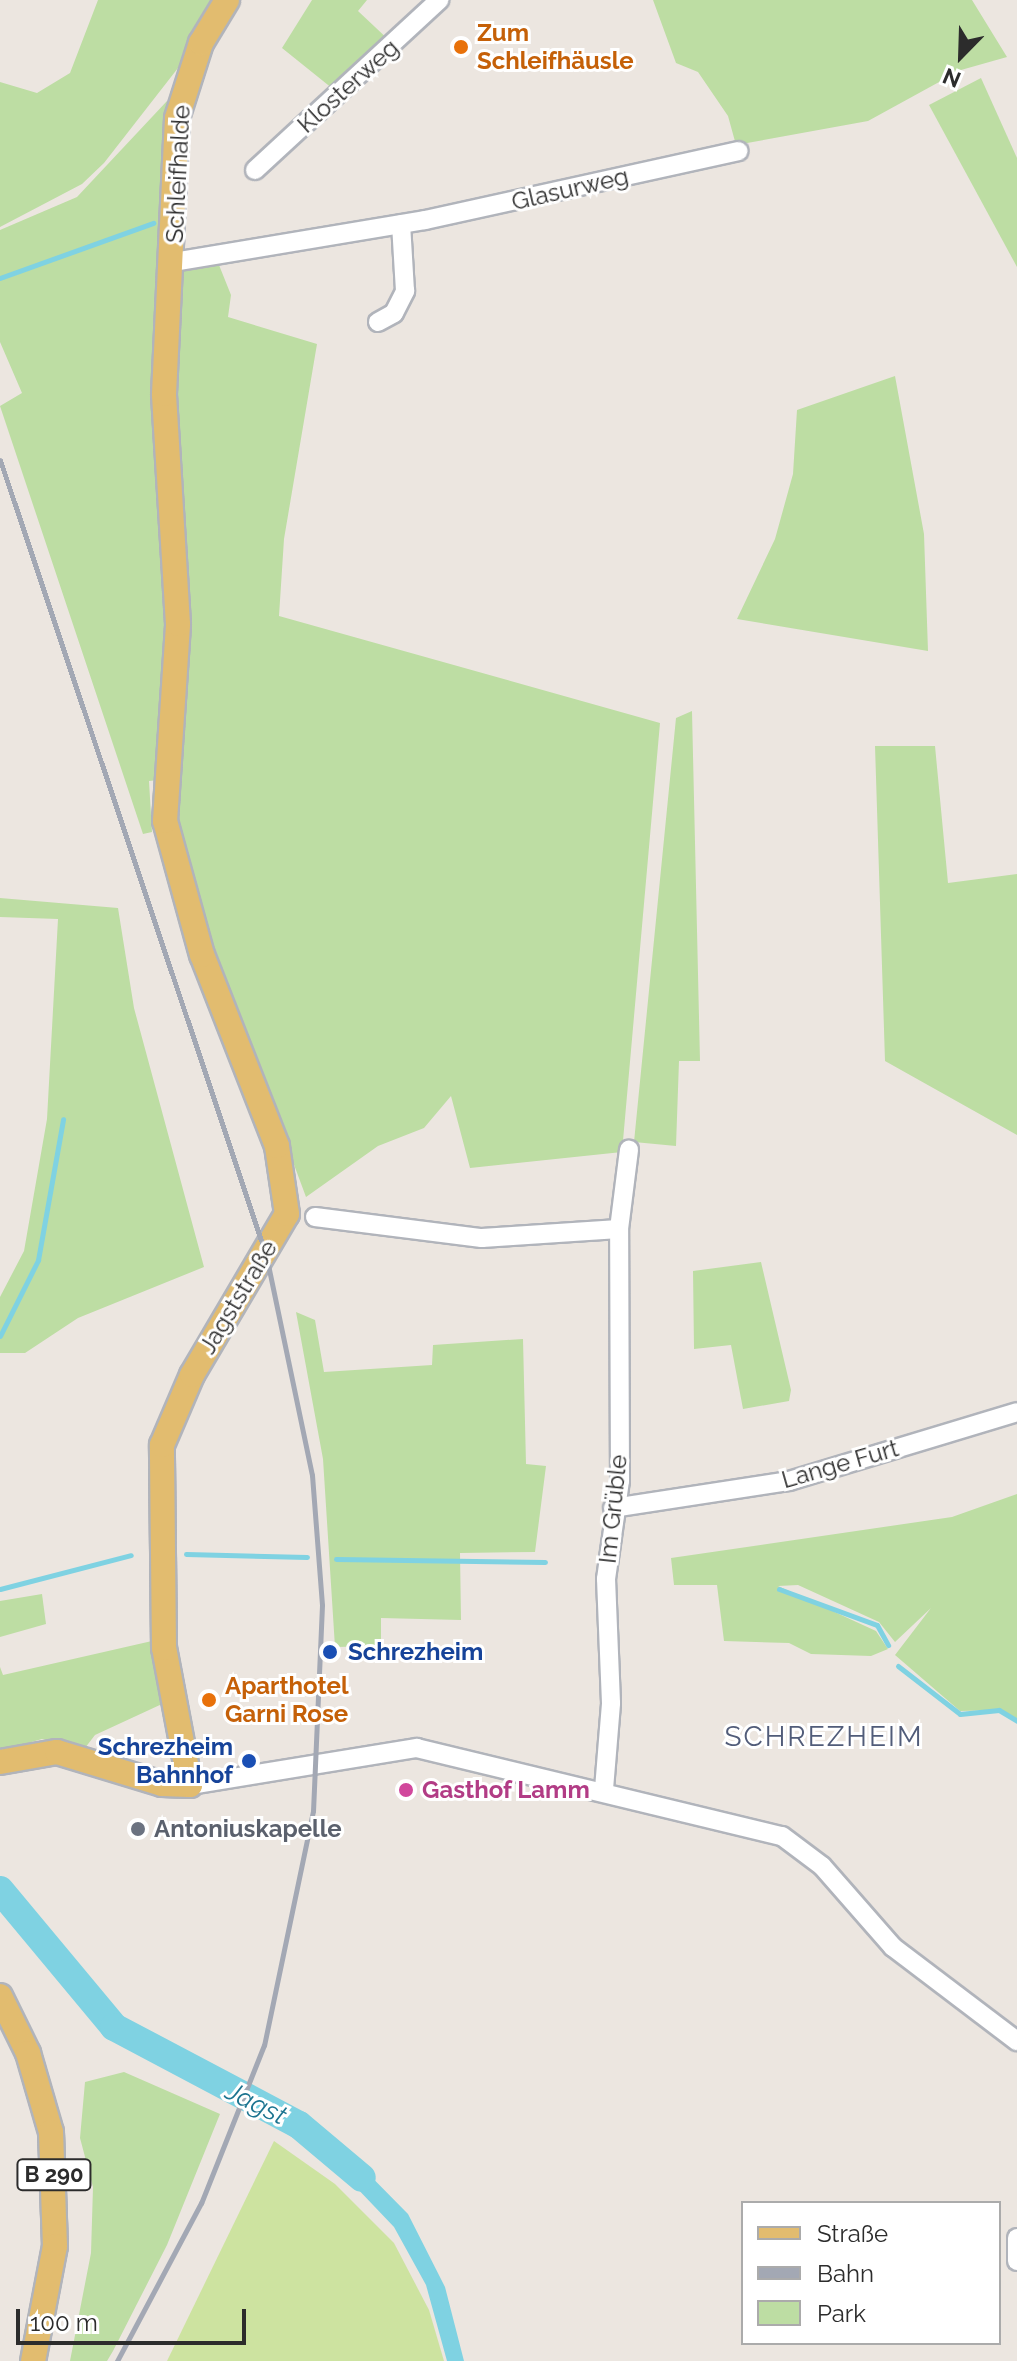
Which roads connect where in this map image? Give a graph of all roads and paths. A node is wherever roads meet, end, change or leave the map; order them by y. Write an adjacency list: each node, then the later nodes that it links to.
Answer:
1 (227, 0): 6 (main road, Schleifhalde)
2 (439, 0): 4 (street, Klosterweg)
3 (739, 151): 5 (street, Glasurweg)
4 (255, 170)
5 (401, 224): 6 (street, Glasurweg); 7 (street)
6 (174, 262): 8 (main road, Schleifhalde)
7 (378, 322)
8 (165, 821): 15 (main road, Jagststraße)
9 (629, 1150): 11 (street, Im Grüble)
10 (315, 1217): 11 (street)
11 (619, 1229): 13 (street, Im Grüble)
12 (1017, 1412): 13 (street, Lange Furt)
13 (613, 1508): 16 (street, Im Grüble)
14 (0, 1762): 15 (main road)
15 (190, 1785): 16 (street)
16 (604, 1789): 18 (street)
17 (0, 1996): 21 (main road, B 290)
18 (1017, 2041)
19 (1017, 2238): 20 (street)
20 (1017, 2261)
21 (33, 2361)

